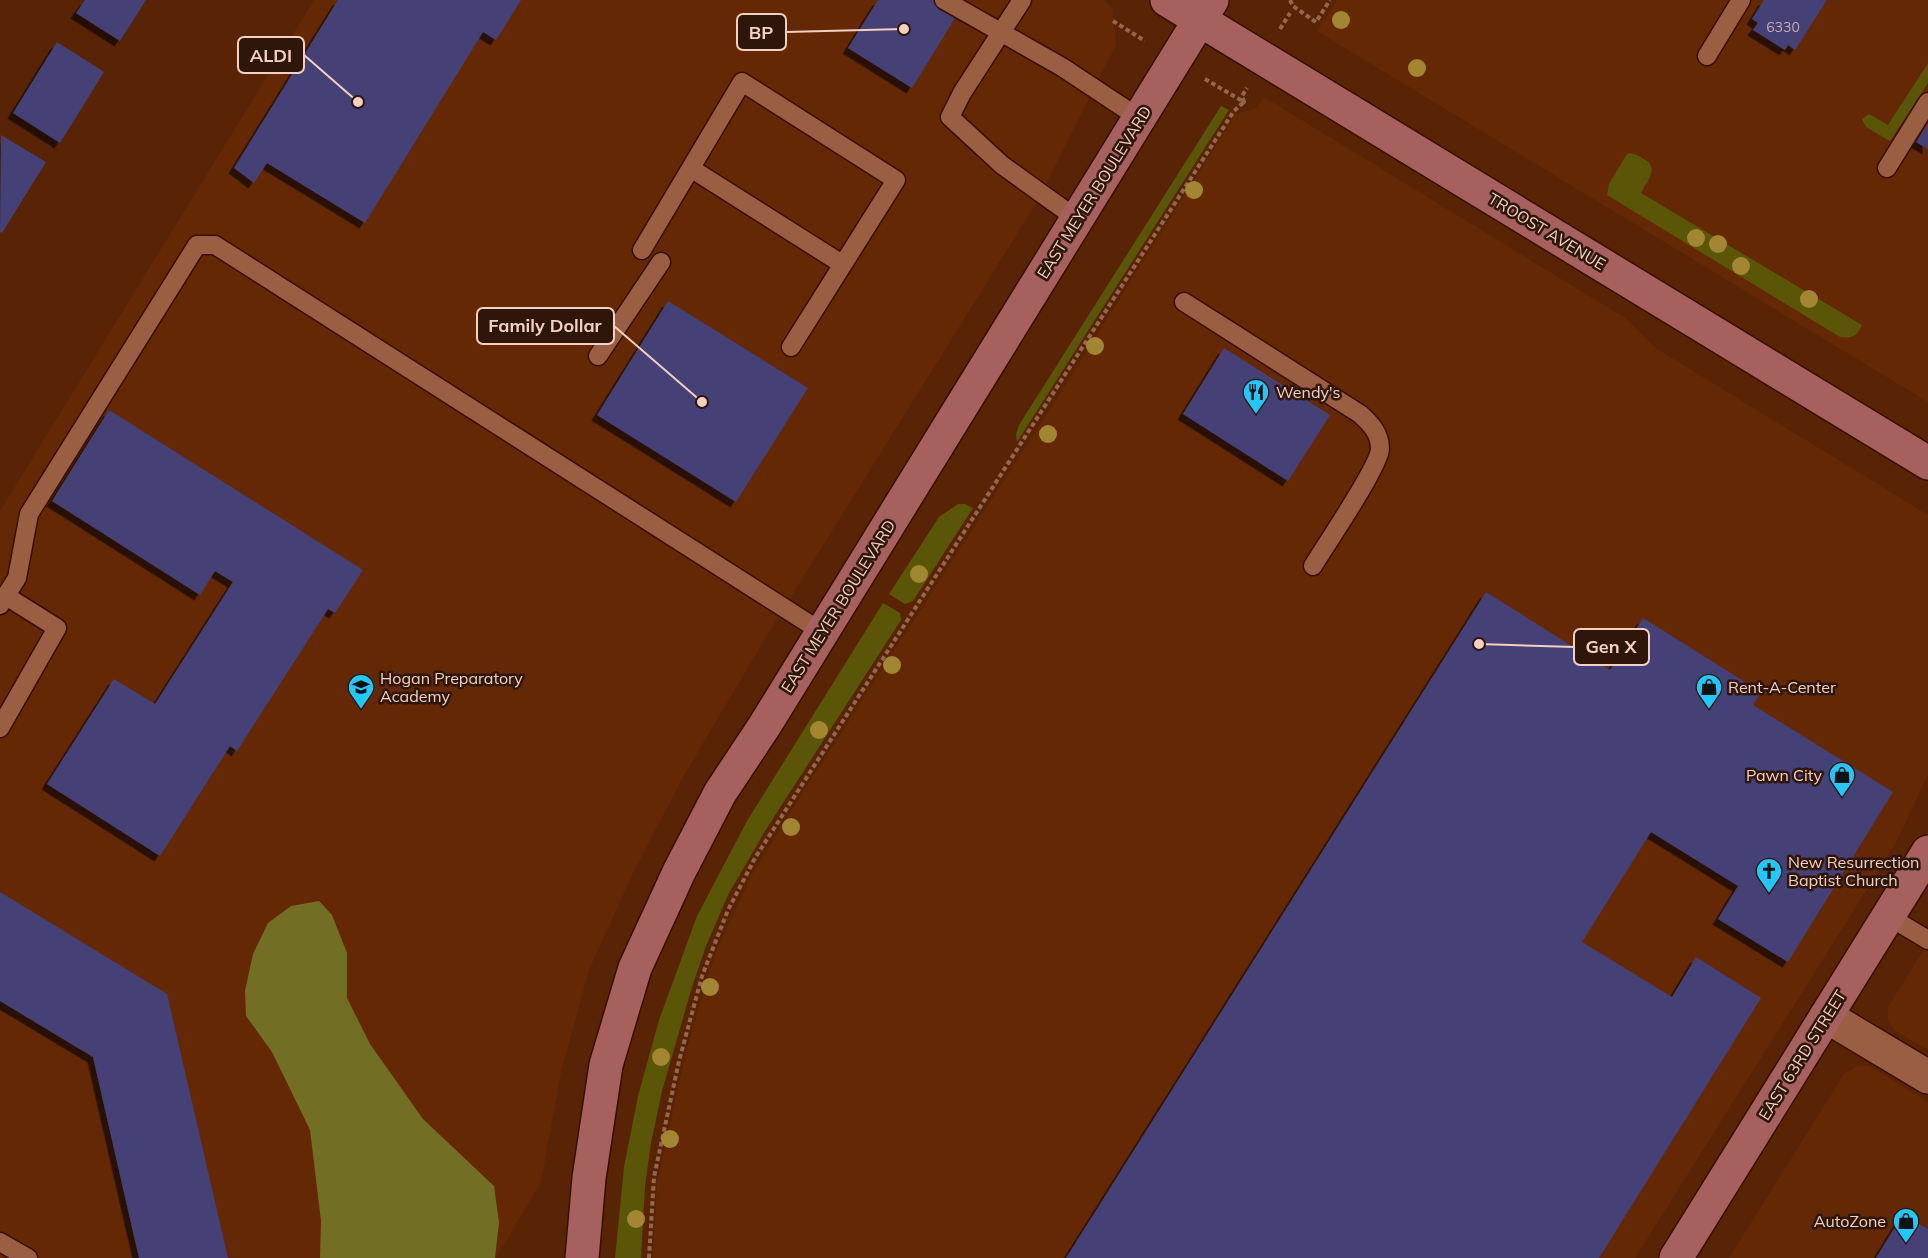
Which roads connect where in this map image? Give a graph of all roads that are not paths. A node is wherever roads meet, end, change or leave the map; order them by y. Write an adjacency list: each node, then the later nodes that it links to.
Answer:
1 (944, 0): 6 (lane)
2 (1022, 0): 6 (lane)
3 (1167, 0): 5 (main road, TROOST AVENUE)
4 (1742, 0): 7 (lane)
5 (1206, 10): 9 (main road, EAST MEYER BOULEVARD); 19 (main road, TROOST AVENUE)
6 (1001, 33): 9 (lane); 12 (lane)
7 (1707, 56)
8 (1928, 102): 10 (lane)
9 (1139, 118): 12 (main road, EAST MEYER BOULEVARD)
10 (1887, 168)
11 (692, 169): 13 (lane); 15 (lane); 15 (lane)
12 (1077, 219): 22 (main road, EAST MEYER BOULEVARD)
13 (642, 250)
14 (661, 262): 18 (lane)
15 (842, 264): 17 (lane)
16 (1184, 302): 20 (lane)
17 (791, 347)
18 (598, 356)
19 (1928, 463)
20 (1313, 566)
21 (3, 600): 22 (lane); 23 (lane)
22 (822, 632): 31 (main road, EAST MEYER BOULEVARD)
23 (0, 728)
24 (1928, 852): 25 (main road, EAST 63RD STREET)
25 (1888, 916): 26 (lane); 27 (main road, EAST 63RD STREET)
26 (1928, 940)
27 (1826, 1016): 28 (street); 32 (main road, EAST 63RD STREET)
28 (1928, 1077)
29 (0, 1242): 30 (lane)
30 (28, 1258)
31 (582, 1258)
32 (1676, 1258)

